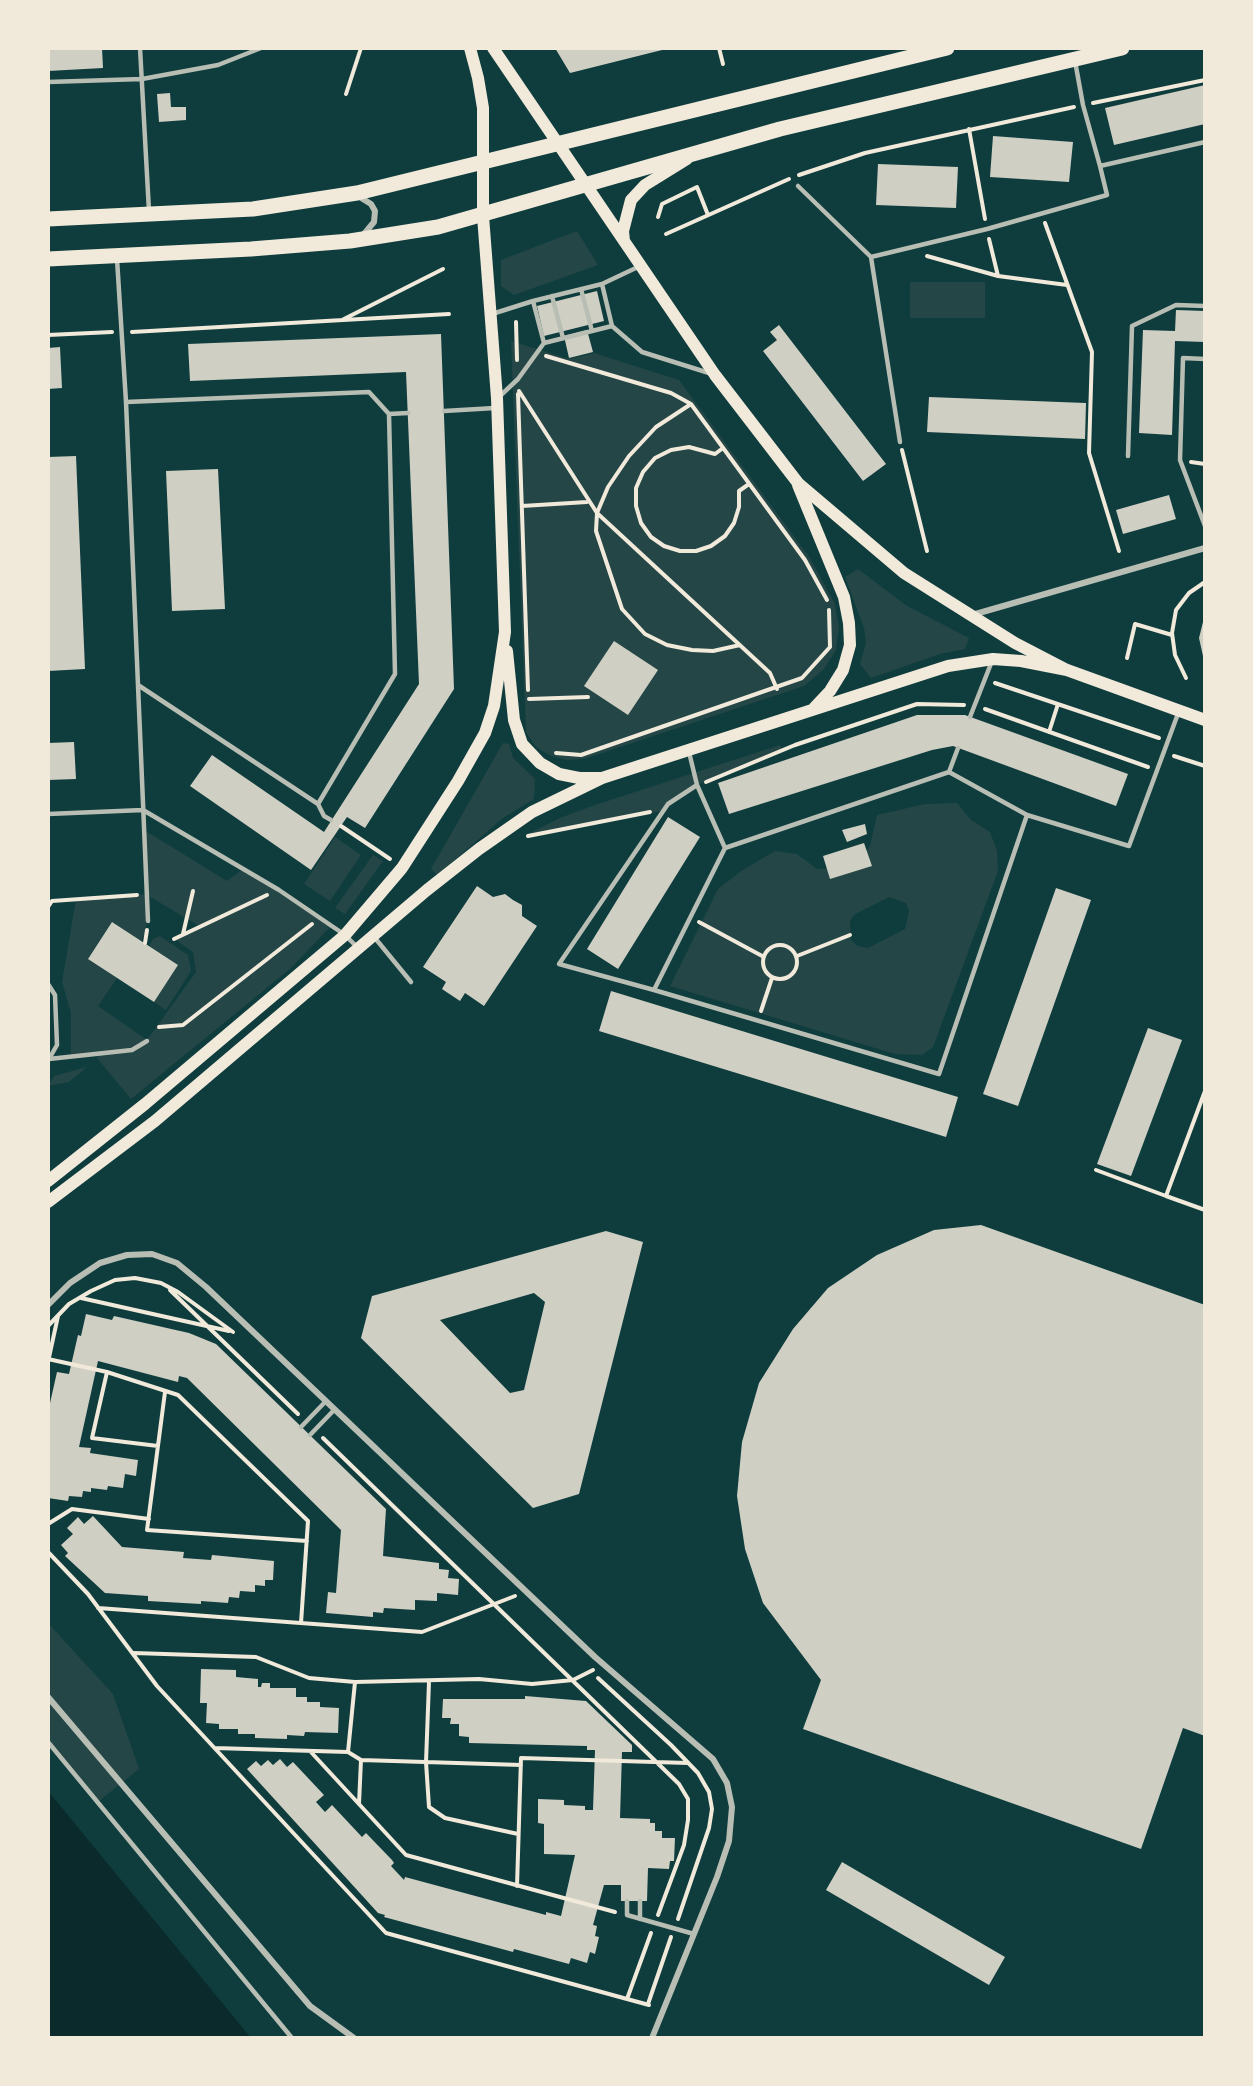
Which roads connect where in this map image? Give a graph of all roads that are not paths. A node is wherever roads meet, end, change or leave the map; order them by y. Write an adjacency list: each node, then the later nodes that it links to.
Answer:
1 (140, 48): 8 (lane)
2 (261, 48): 8 (lane)
3 (470, 48): 13 (main road)
4 (493, 48): 10 (main road)
5 (946, 48): 10 (main road)
6 (1122, 48): 7 (main road)
7 (1075, 59): 12 (main road); 14 (lane)
8 (142, 79): 9 (lane); 18 (lane)
9 (48, 82)
10 (556, 142): 13 (main road); 15 (main road)
11 (1205, 142): 14 (lane)
12 (693, 155): 15 (main road); 22 (main road)
13 (483, 161): 17 (main road); 19 (main road)
14 (1100, 166): 24 (lane)
15 (586, 186): 19 (main road); 22 (main road)
16 (798, 186): 24 (lane)
17 (345, 195): 18 (main road); 21 (street)
18 (149, 216): 20 (main road)
19 (483, 216): 21 (main road); 32 (main road)
20 (48, 219)
21 (350, 240): 23 (main road)
22 (624, 241): 26 (main road)
23 (116, 257): 25 (main road); 39 (lane)
24 (871, 257): 44 (lane)
25 (48, 259)
26 (640, 266): 27 (lane); 38 (main road)
27 (602, 284): 28 (lane); 33 (lane)
28 (581, 289): 29 (lane); 34 (lane)
29 (552, 296): 30 (lane); 35 (lane)
30 (534, 301): 32 (lane); 36 (lane)
31 (1205, 306): 45 (lane)
32 (492, 314): 40 (main road)
33 (612, 326): 34 (lane); 38 (lane)
34 (591, 332): 35 (lane)
35 (563, 338): 36 (lane)
36 (544, 343): 40 (lane)
37 (1205, 359): 47 (lane)
38 (715, 375): 46 (main road)
39 (126, 402): 43 (lane); 53 (lane)
40 (497, 403): 41 (lane); 50 (main road)
41 (444, 411)
42 (408, 413): 43 (lane)
43 (389, 414): 63 (lane)
44 (900, 442)
45 (1128, 456)
46 (798, 483): 49 (main road); 54 (main road)
47 (1205, 526)
48 (1205, 548): 49 (street)
49 (969, 616): 52 (main road)
50 (506, 632): 61 (main road); 70 (main road)
51 (993, 659): 52 (main road); 54 (main road); 56 (lane)
52 (1067, 670): 55 (main road)
53 (138, 685): 63 (lane); 64 (lane)
54 (813, 709): 59 (main road)
55 (1179, 711): 57 (main road); 66 (lane)
56 (970, 717)
57 (1205, 720)
58 (958, 748): 60 (lane)
59 (689, 750): 61 (main road); 62 (lane)
60 (949, 772): 66 (lane); 68 (lane)
61 (602, 778): 71 (main road)
62 (697, 785): 68 (lane); 75 (lane)
63 (318, 804): 67 (lane)
64 (143, 810): 65 (lane); 69 (lane); 70 (lane)
65 (48, 814)
66 (1027, 815): 75 (lane)
67 (332, 820)
68 (725, 848): 75 (lane)
69 (148, 921)
70 (345, 935): 72 (lane); 78 (main road)
71 (373, 935): 72 (main road); 73 (lane)
72 (358, 948): 79 (main road)
73 (411, 982)
74 (48, 984): 77 (lane)
75 (654, 990)
76 (147, 1041): 77 (lane)
77 (49, 1060)
78 (48, 1181)
79 (48, 1202)
80 (48, 1305): 81 (street)
81 (326, 1401): 82 (street); 83 (lane)
82 (335, 1409): 84 (lane); 90 (street)
83 (301, 1427)
84 (310, 1435)
85 (48, 1697): 92 (street)
86 (48, 1742): 91 (lane)
87 (627, 1901): 89 (lane)
88 (640, 1901): 89 (lane)
89 (640, 1919): 90 (lane)
90 (694, 1935): 93 (street)
91 (292, 2038)
92 (354, 2038)
93 (652, 2038)

